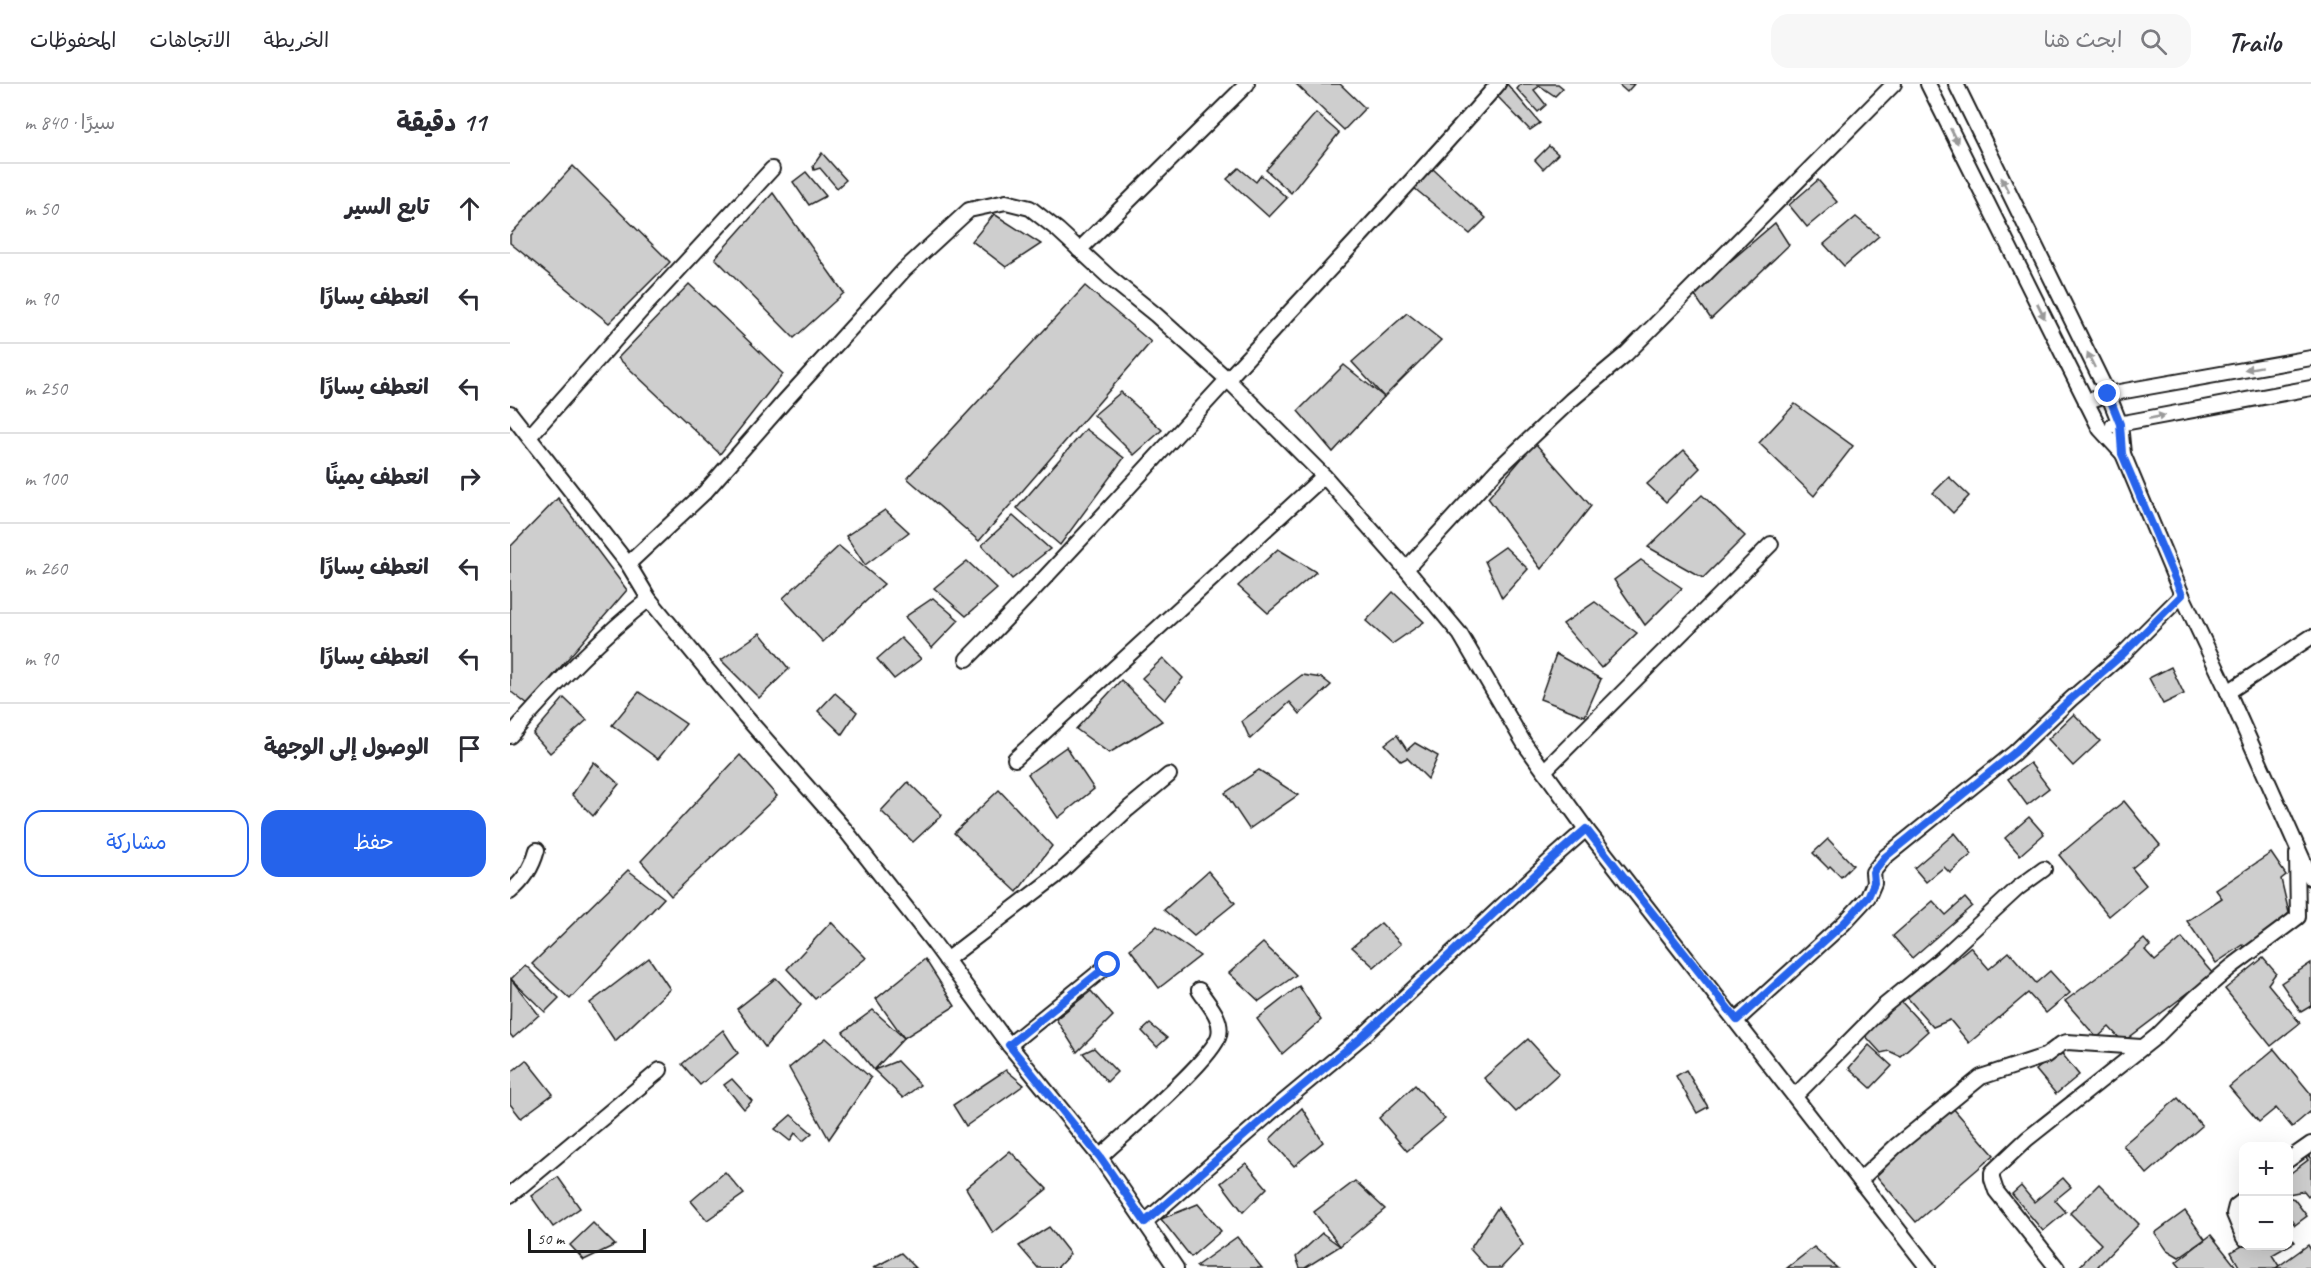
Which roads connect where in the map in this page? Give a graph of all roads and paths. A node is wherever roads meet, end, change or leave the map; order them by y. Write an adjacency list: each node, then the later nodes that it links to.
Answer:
1 (1247, 84): 7 (street)
2 (1498, 84): 9 (street)
3 (1894, 84): 21 (street)
4 (1928, 84): 12 (street, one-way to 12)
5 (1956, 84): 11 (street, one-way to 5)
6 (772, 169): 16 (street)
7 (1079, 250): 9 (street); 20 (street)
8 (2311, 358): 11 (street, one-way to 11)
9 (1227, 379): 18 (street); 25 (street)
10 (2311, 388): 14 (street, one-way to 10)
11 (2108, 394): 12 (street); 14 (street)
12 (2086, 402): 15 (street)
13 (510, 413): 16 (street)
14 (2120, 424): 15 (street); 17 (street)
15 (2100, 429): 17 (street)
16 (530, 437): 20 (street)
17 (2122, 454): 22 (street)
18 (1324, 476): 21 (street); 28 (street)
19 (1771, 544): 29 (street)
20 (628, 564): 23 (street)
21 (1406, 569): 29 (street)
22 (2182, 595): 26 (street); 40 (street)
23 (648, 599): 27 (street); 37 (street)
24 (2311, 637): 26 (street)
25 (967, 659)
26 (2228, 692): 32 (street)
27 (510, 736)
28 (1015, 759)
29 (1544, 771): 31 (street)
30 (1169, 775): 37 (street)
31 (1586, 829): 40 (street); 51 (street)
32 (2296, 847): 35 (street); 42 (street)
33 (537, 850): 36 (street)
34 (2044, 869): 44 (street)
35 (2311, 878)
36 (510, 892)
37 (946, 960): 41 (street)
38 (1108, 965): 41 (street)
39 (1198, 990): 46 (street)
40 (1737, 1020): 44 (street)
41 (1009, 1045): 46 (street)
42 (2141, 1047): 48 (street); 55 (street)
43 (660, 1070): 49 (street)
44 (1795, 1096): 48 (street)
45 (2311, 1144): 47 (street)
46 (1100, 1157): 51 (street)
47 (2293, 1157)
48 (1860, 1180): 54 (street)
49 (510, 1195)
50 (2239, 1204): 52 (street)
51 (1145, 1222): 53 (street)
52 (2239, 1226)
53 (1176, 1268)
54 (1928, 1268)
55 (2057, 1268)

